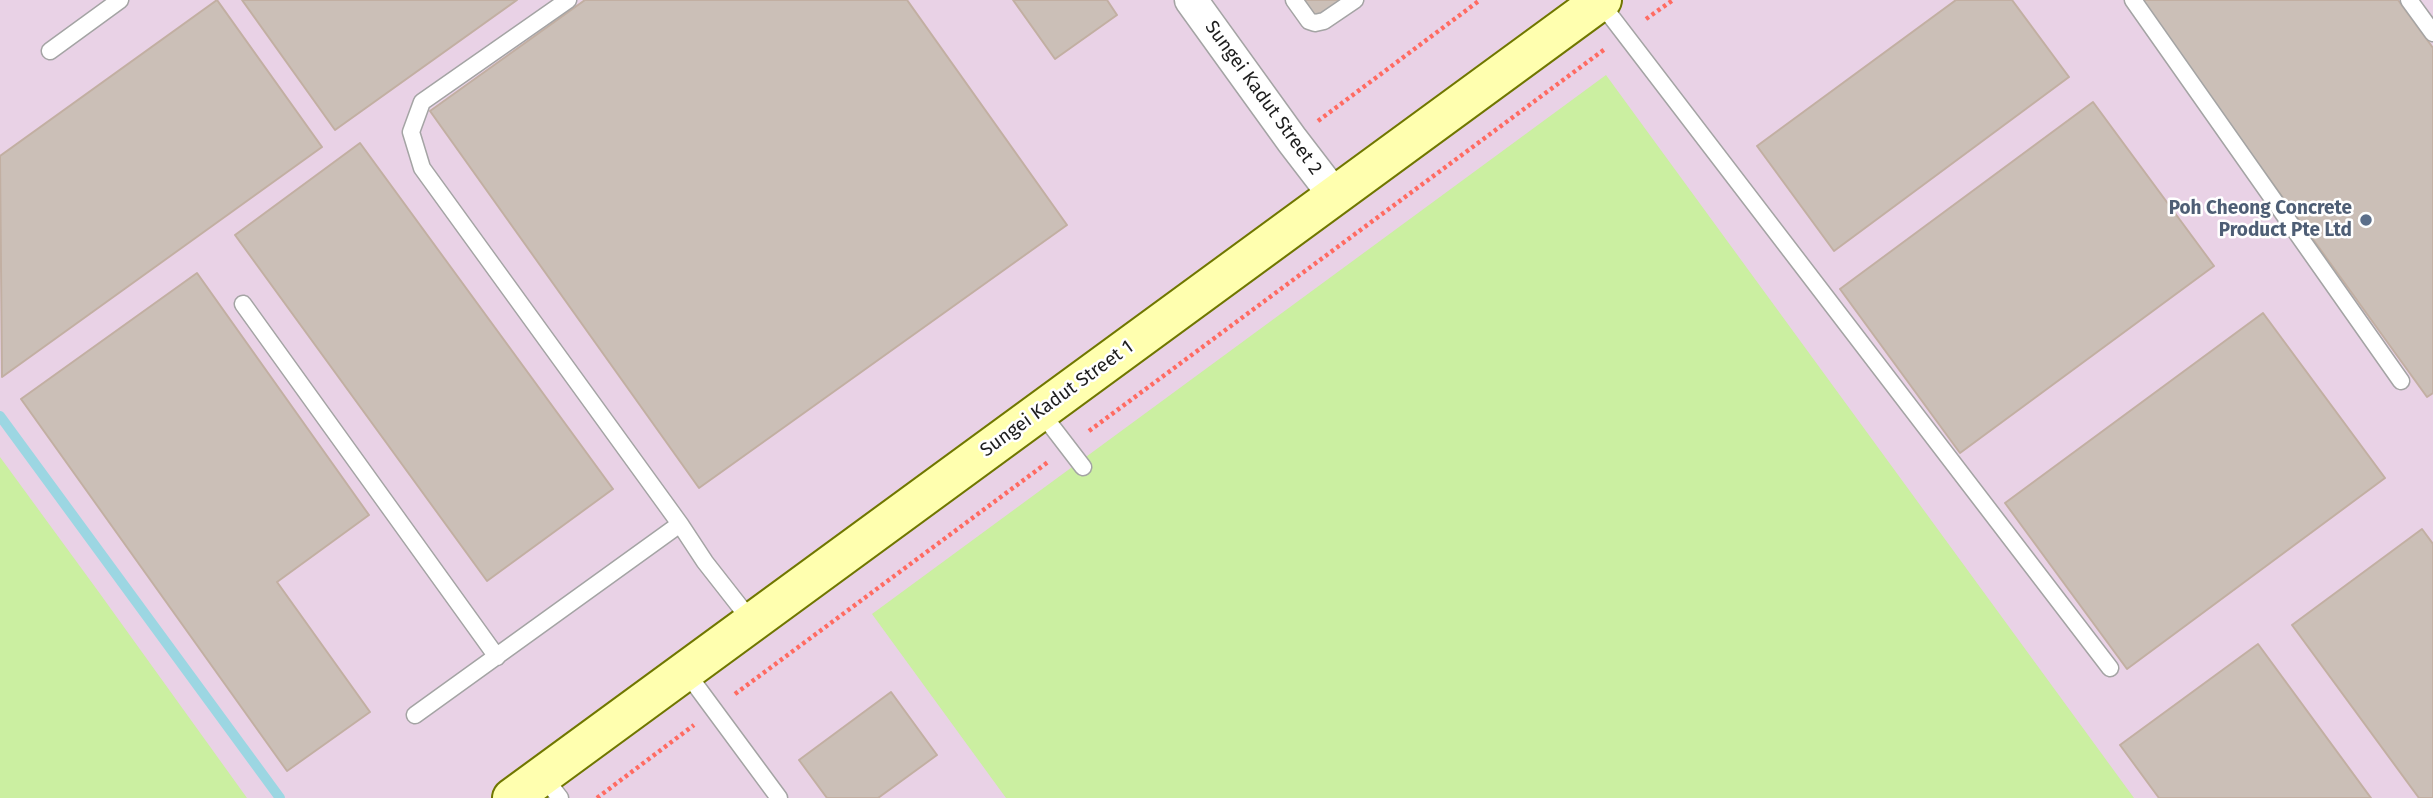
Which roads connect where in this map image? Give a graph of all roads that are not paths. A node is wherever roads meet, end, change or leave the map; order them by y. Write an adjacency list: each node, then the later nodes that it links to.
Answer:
1 (120, 0): 10 (lane)
2 (568, 0): 16 (lane)
3 (1191, 0): 11 (street, Sungei Kadut Street 2)
4 (1294, 0): 5 (lane)
5 (1355, 0)
6 (2133, 0): 13 (lane)
7 (2409, 0): 9 (lane)
8 (1601, 1): 11 (street, Sungei Kadut Street 1); 19 (lane)
9 (2433, 33)
10 (50, 51)
11 (1335, 196): 14 (street, Sungei Kadut Street 1)
12 (243, 304): 18 (lane)
13 (2401, 381)
14 (1040, 411): 15 (lane); 17 (street, Sungei Kadut Street 1)
15 (1083, 467)
16 (680, 524): 17 (lane); 18 (lane)
17 (752, 623): 20 (street, Sungei Kadut Street 1)
18 (497, 657): 21 (lane)
19 (2110, 668)
20 (686, 671): 22 (street, Sungei Kadut Street 1); 24 (lane)
21 (415, 715)
22 (551, 787): 23 (street, Sungei Kadut Street 1)
23 (512, 798)
24 (779, 798)

